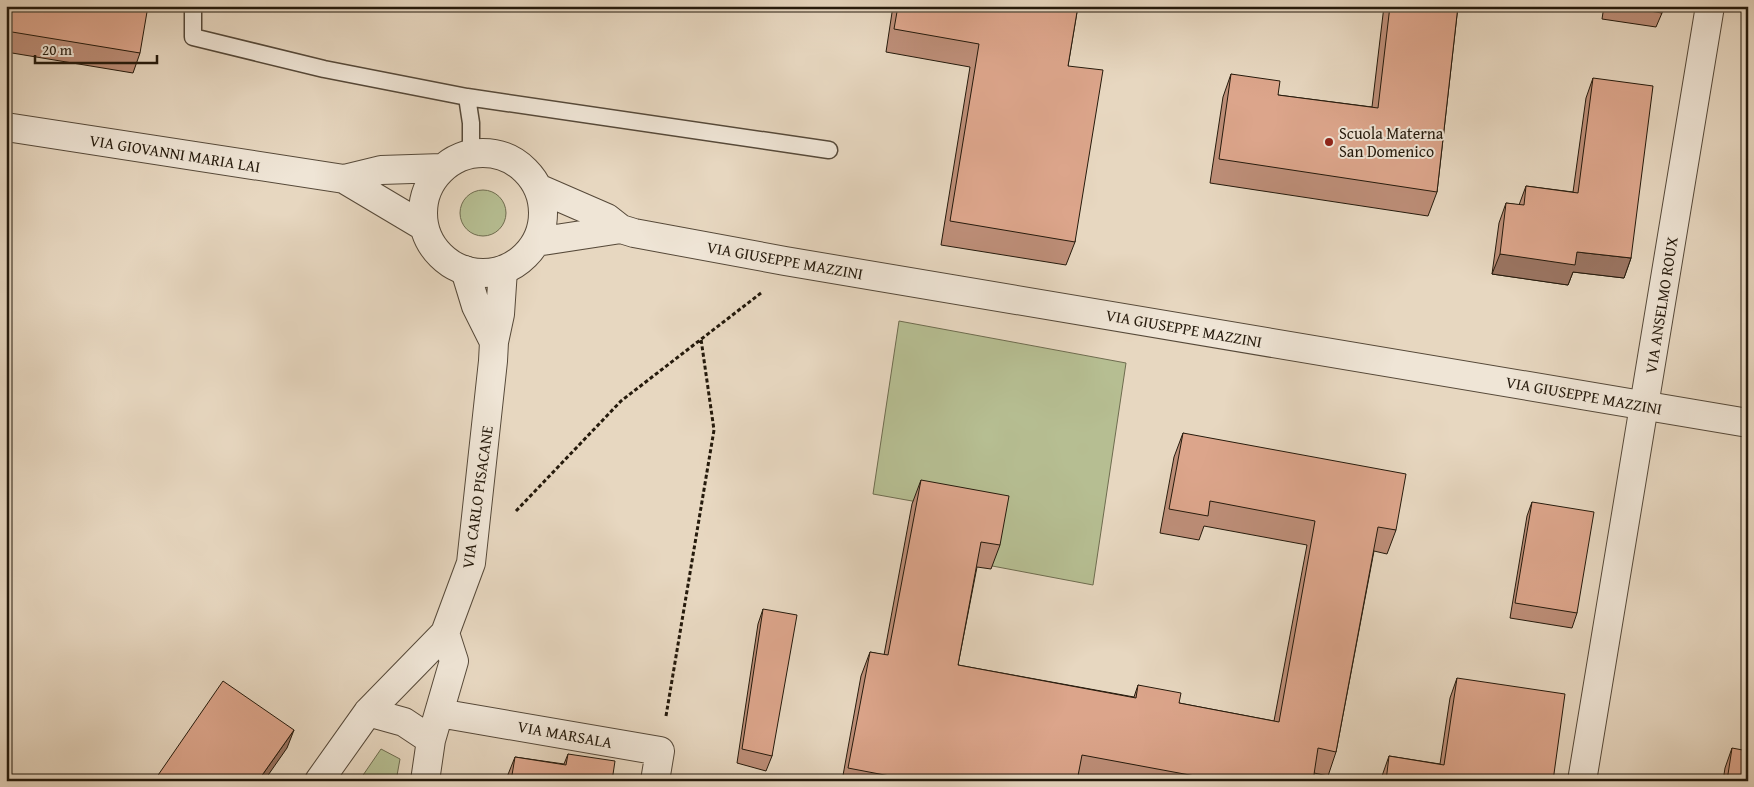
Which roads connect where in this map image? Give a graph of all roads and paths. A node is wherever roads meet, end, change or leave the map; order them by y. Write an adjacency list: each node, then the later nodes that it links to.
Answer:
1 (193, 6): 3 (lane)
2 (1710, 6): 18 (street, VIA ANSELMO ROUX)
3 (467, 97): 5 (lane); 6 (lane)
4 (6, 127): 8 (street, VIA GIOVANNI MARIA LAI)
5 (829, 150)
6 (470, 153): 7 (street); 9 (street)
7 (442, 168): 8 (street, VIA GIOVANNI MARIA LAI); 10 (street)
8 (344, 180): 10 (street, VIA GIOVANNI MARIA LAI)
9 (538, 188): 11 (street, VIA GIUSEPPE MAZZINI); 12 (street)
10 (423, 226): 14 (street)
11 (621, 229): 12 (street, VIA GIUSEPPE MAZZINI); 13 (street, VIA GIUSEPPE MAZZINI)
12 (536, 242): 15 (street)
13 (785, 261): 16 (path); 18 (street, VIA GIUSEPPE MAZZINI)
14 (465, 270): 15 (street); 17 (street)
15 (503, 270): 17 (street, VIA CARLO PISACANE)
16 (702, 339): 20 (path); 25 (path)
17 (494, 342): 21 (street, VIA CARLO PISACANE)
18 (1645, 406): 19 (street, VIA GIUSEPPE MAZZINI); 29 (street, VIA ANSELMO ROUX)
19 (1748, 423)
20 (516, 511)
21 (445, 633): 22 (street, VIA CARLO PISACANE); 23 (street)
22 (368, 712): 24 (street); 26 (street, VIA CARLO PISACANE)
23 (439, 713): 24 (street); 25 (street, VIA MARSALA)
24 (431, 740): 27 (street)
25 (660, 751): 28 (street)
26 (319, 781)
27 (424, 781)
28 (655, 781)
29 (1582, 781)

